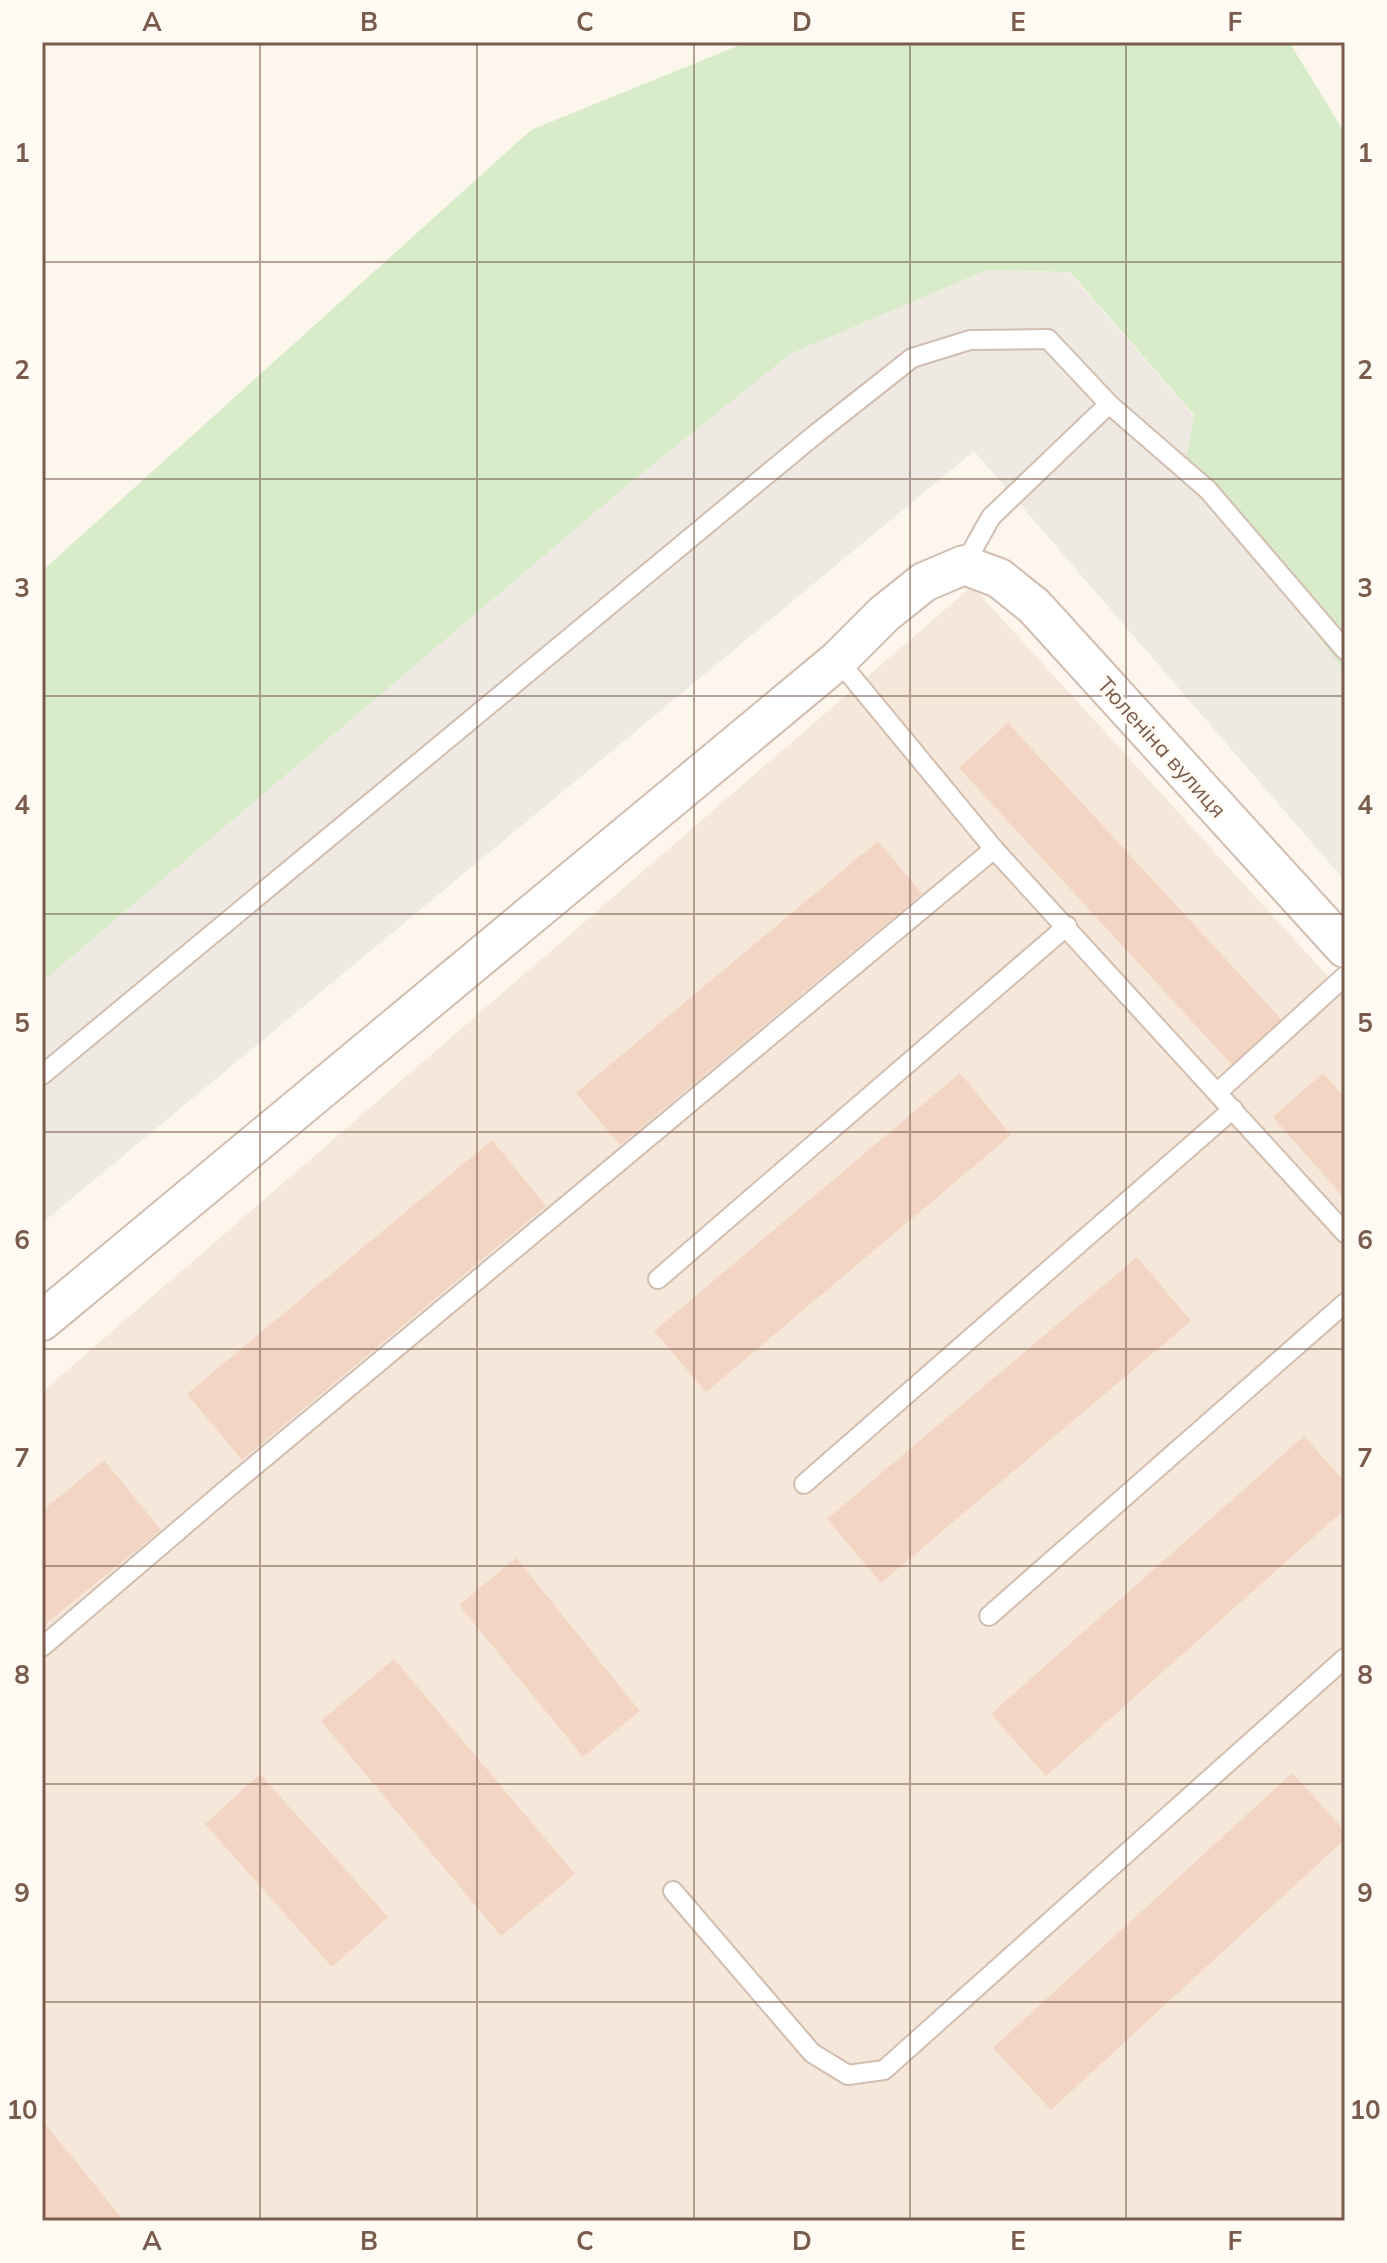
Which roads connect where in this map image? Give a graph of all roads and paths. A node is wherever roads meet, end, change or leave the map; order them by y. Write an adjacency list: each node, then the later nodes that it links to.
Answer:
1 (1109, 404): 2 (lane); 3 (lane); 9 (lane)
2 (964, 565): 4 (street); 7 (street, Тюленіна вулиця)
3 (1345, 650)
4 (838, 660): 5 (lane); 15 (street)
5 (994, 849): 6 (lane); 18 (lane)
6 (1067, 926): 10 (lane); 13 (lane)
7 (1345, 948)
8 (1345, 976): 10 (lane)
9 (42, 1075)
10 (1218, 1092): 11 (lane)
11 (1233, 1109): 12 (lane); 16 (lane)
12 (1345, 1233)
13 (658, 1279)
14 (1345, 1303): 17 (lane)
15 (42, 1321)
16 (804, 1484)
17 (989, 1616)
18 (42, 1647)
19 (1345, 1658): 20 (lane)
20 (673, 1891)

